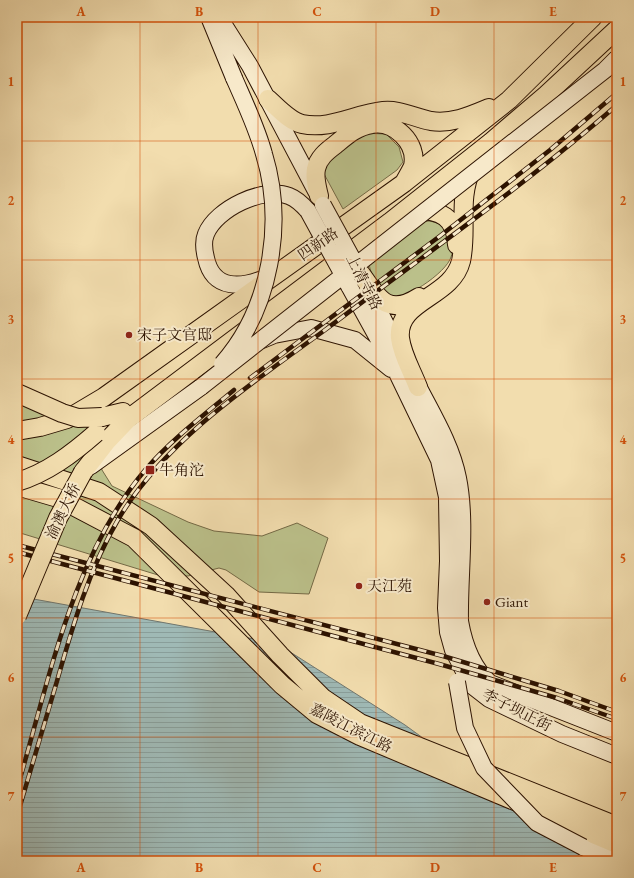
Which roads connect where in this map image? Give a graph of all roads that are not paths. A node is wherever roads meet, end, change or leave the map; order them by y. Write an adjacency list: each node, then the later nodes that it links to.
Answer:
1 (210, 17): 17 (main road, bridge)
2 (219, 17): 6 (main road, 上清寺路)
3 (593, 17): 7 (main road, 四新路)
4 (617, 29): 8 (main road, 四新路)
5 (617, 58): 17 (main road, bridge)
6 (268, 99): 7 (main road); 10 (main road, 上清寺路)
7 (509, 100): 9 (main road, 四新路)
8 (490, 142): 11 (main road, 四新路); 16 (main road)
9 (404, 183): 10 (main road); 12 (main road, 四新路)
10 (321, 200): 13 (main road, 上清寺路, bridge)
11 (390, 222): 13 (main road); 14 (main road, 四新路)
12 (284, 268): 15 (main road, 上清寺路, bridge); 21 (main road, 四新路)
13 (359, 271): 16 (main road, 上清寺路)
14 (191, 373): 15 (main road); 19 (main road, 四新路)
15 (398, 375): 26 (main road, 上清寺路)
16 (418, 386): 26 (main road, 上清寺路)
17 (201, 387): 23 (main road)
18 (17, 393): 20 (main road, bridge)
19 (126, 416): 20 (main road); 23 (main road, 渝澳大桥)
20 (99, 425): 24 (main road, bridge)
21 (17, 431)
22 (17, 465): 31 (main road, 嘉陵江滨江路, bridge)
23 (83, 472): 27 (main road, 渝澳大桥, bridge)
24 (17, 482)
25 (17, 486): 32 (main road, 嘉陵江滨江路, bridge)
26 (454, 561): 28 (main road, 李子坝正街); 29 (main road, 李子坝正街)
27 (17, 616)
28 (448, 632): 30 (main road, 李子坝正街); 33 (main road, bridge)
29 (617, 733)
30 (617, 756)
31 (617, 826)
32 (617, 844)
33 (617, 861)

